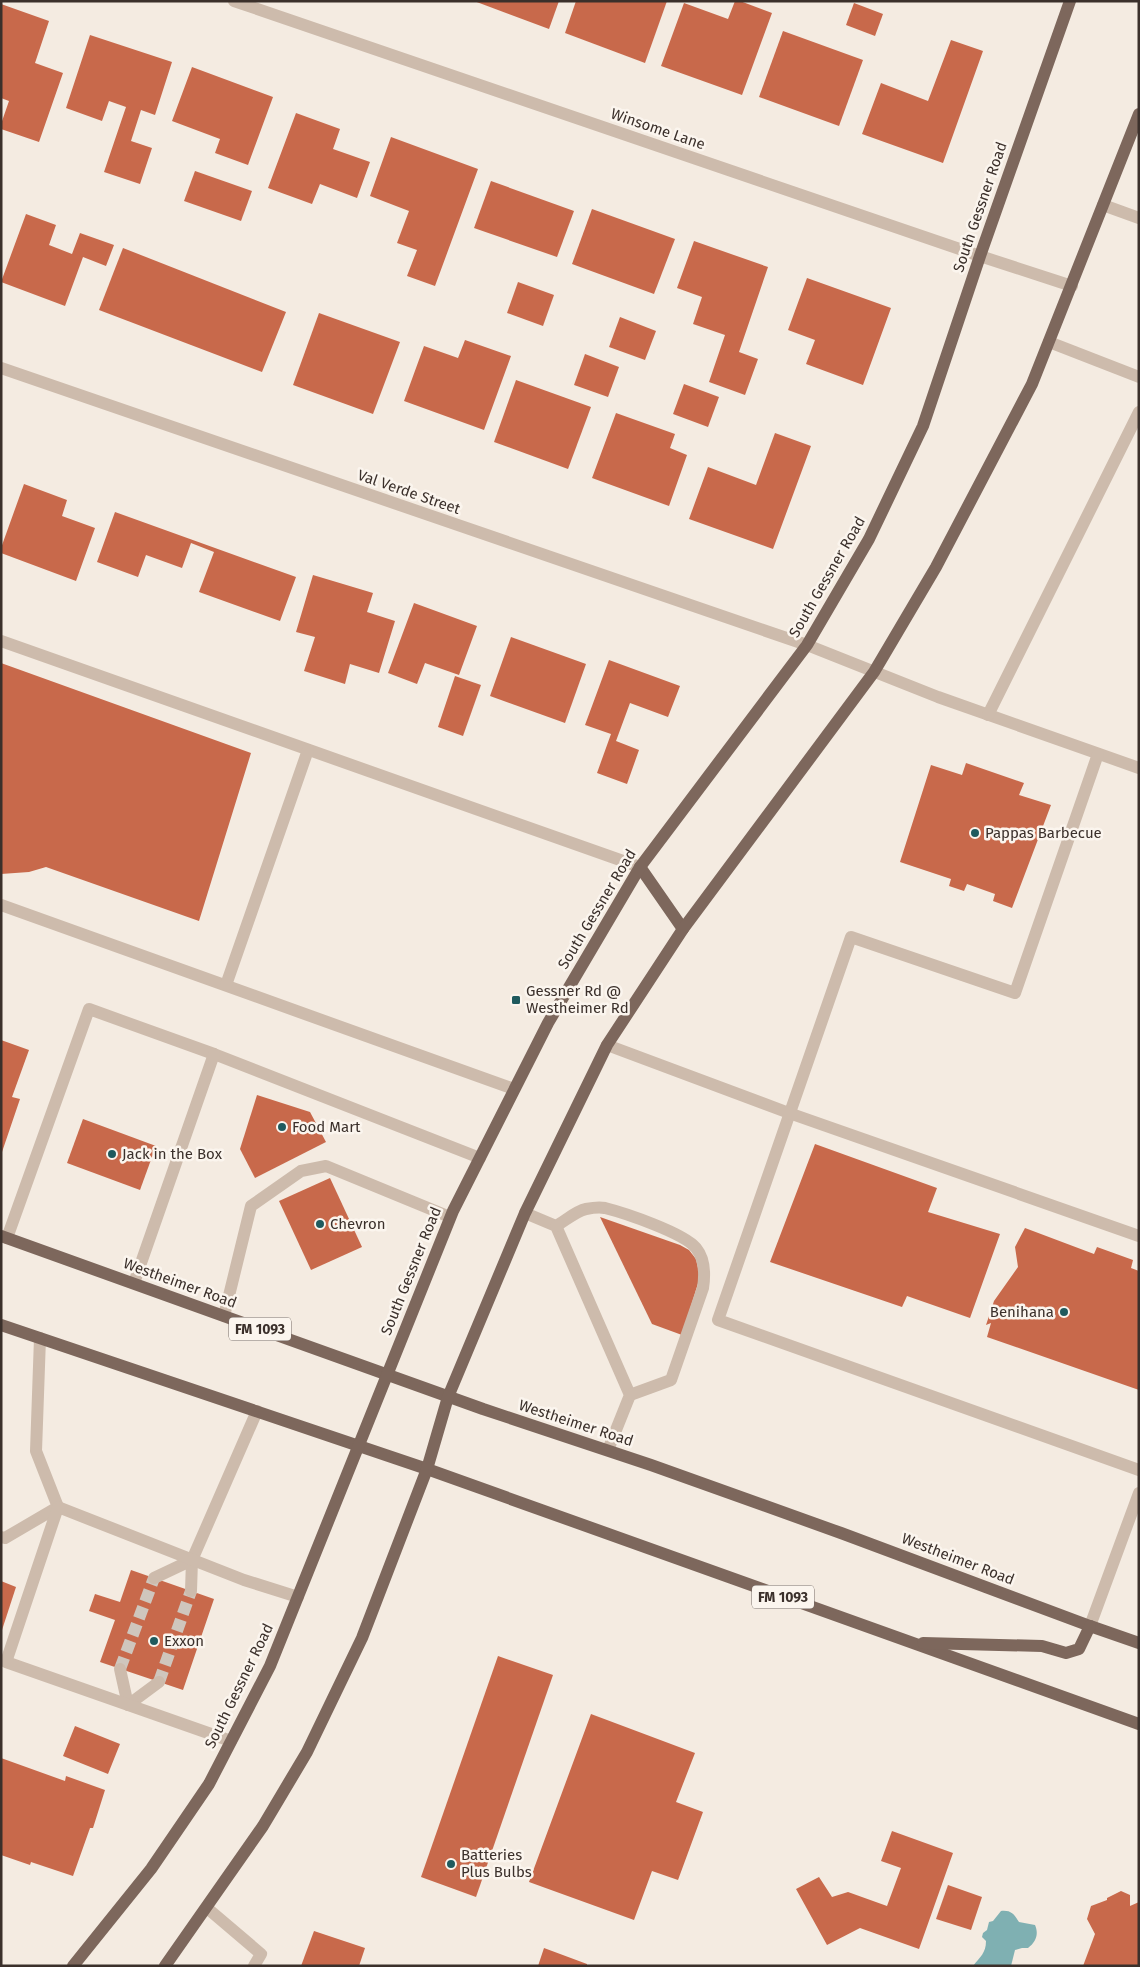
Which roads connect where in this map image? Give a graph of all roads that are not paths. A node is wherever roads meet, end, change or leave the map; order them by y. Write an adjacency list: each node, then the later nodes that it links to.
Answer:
1 (234, 1): 7 (street, Winsome Lane)
2 (1070, 1): 7 (main road, South Gessner Road)
3 (1139, 114): 4 (main road)
4 (1135, 140): 5 (main road)
5 (1103, 205): 6 (street); 8 (main road)
6 (1139, 218)
7 (980, 256): 8 (street, Winsome Lane); 14 (main road, South Gessner Road)
8 (1072, 286): 9 (main road)
9 (1049, 342): 11 (street); 15 (main road)
10 (1, 368): 14 (street, Val Verde Street)
11 (1139, 377)
12 (1139, 412): 16 (street)
13 (1, 641): 17 (street)
14 (807, 645): 15 (street, Val Verde Street); 20 (main road, South Gessner Road)
15 (874, 672): 16 (street, Val Verde Street); 22 (main road)
16 (988, 715): 18 (street, Val Verde Street)
17 (308, 750): 20 (street); 23 (street)
18 (1098, 754): 19 (street, Val Verde Street); 27 (street)
19 (1139, 768)
20 (640, 867): 22 (main road); 26 (main road, South Gessner Road)
21 (1, 905): 23 (street)
22 (683, 929): 24 (main road)
23 (226, 985): 26 (street)
24 (607, 1045): 27 (street); 29 (main road)
25 (214, 1054): 28 (street); 33 (street); 34 (street)
26 (514, 1090): 28 (main road, South Gessner Road)
27 (790, 1113): 32 (street); 45 (street)
28 (480, 1158): 30 (main road, South Gessner Road)
29 (525, 1213): 31 (street); 40 (main road)
30 (450, 1217): 35 (street); 38 (main road, South Gessner Road)
31 (556, 1226): 39 (street); 39 (street)
32 (1139, 1236)
33 (4, 1237): 34 (main road, Westheimer Road / FM 1093)
34 (134, 1284): 35 (main road, Westheimer Road / FM 1093)
35 (224, 1316): 38 (main road, Westheimer Road / FM 1093)
36 (1, 1325): 37 (main road, FM 1093)
37 (40, 1338): 41 (main road, FM 1093); 47 (street)
38 (387, 1375): 40 (main road, Westheimer Road / FM 1093); 42 (main road, South Gessner Road)
39 (630, 1395): 43 (street)
40 (448, 1397): 43 (main road, Westheimer Road / FM 1093); 44 (main road)
41 (257, 1411): 42 (main road, FM 1093); 49 (street)
42 (357, 1446): 44 (main road, FM 1093); 52 (main road, South Gessner Road)
43 (608, 1450): 53 (main road, Westheimer Road / FM 1093)
44 (427, 1469): 54 (main road, FM 1093); 62 (main road)
45 (1139, 1470)
46 (1139, 1493): 53 (street)
47 (58, 1507): 48 (street); 49 (street); 56 (street)
48 (1, 1537)
49 (192, 1560): 50 (street); 51 (street); 52 (street)
50 (154, 1578)
51 (191, 1591)
52 (298, 1597): 61 (main road, South Gessner Road)
53 (1090, 1626): 54 (main road); 55 (main road, Westheimer Road / FM 1093)
54 (910, 1642): 60 (main road, FM 1093)
55 (1139, 1643)
56 (4, 1663): 59 (street)
57 (120, 1669): 59 (street)
58 (159, 1682): 59 (street)
59 (128, 1705): 61 (street)
60 (1139, 1724)
61 (231, 1741): 63 (main road, South Gessner Road)
62 (207, 1908): 64 (main road); 65 (street)
63 (73, 1966)
64 (165, 1966)
65 (254, 1966)

